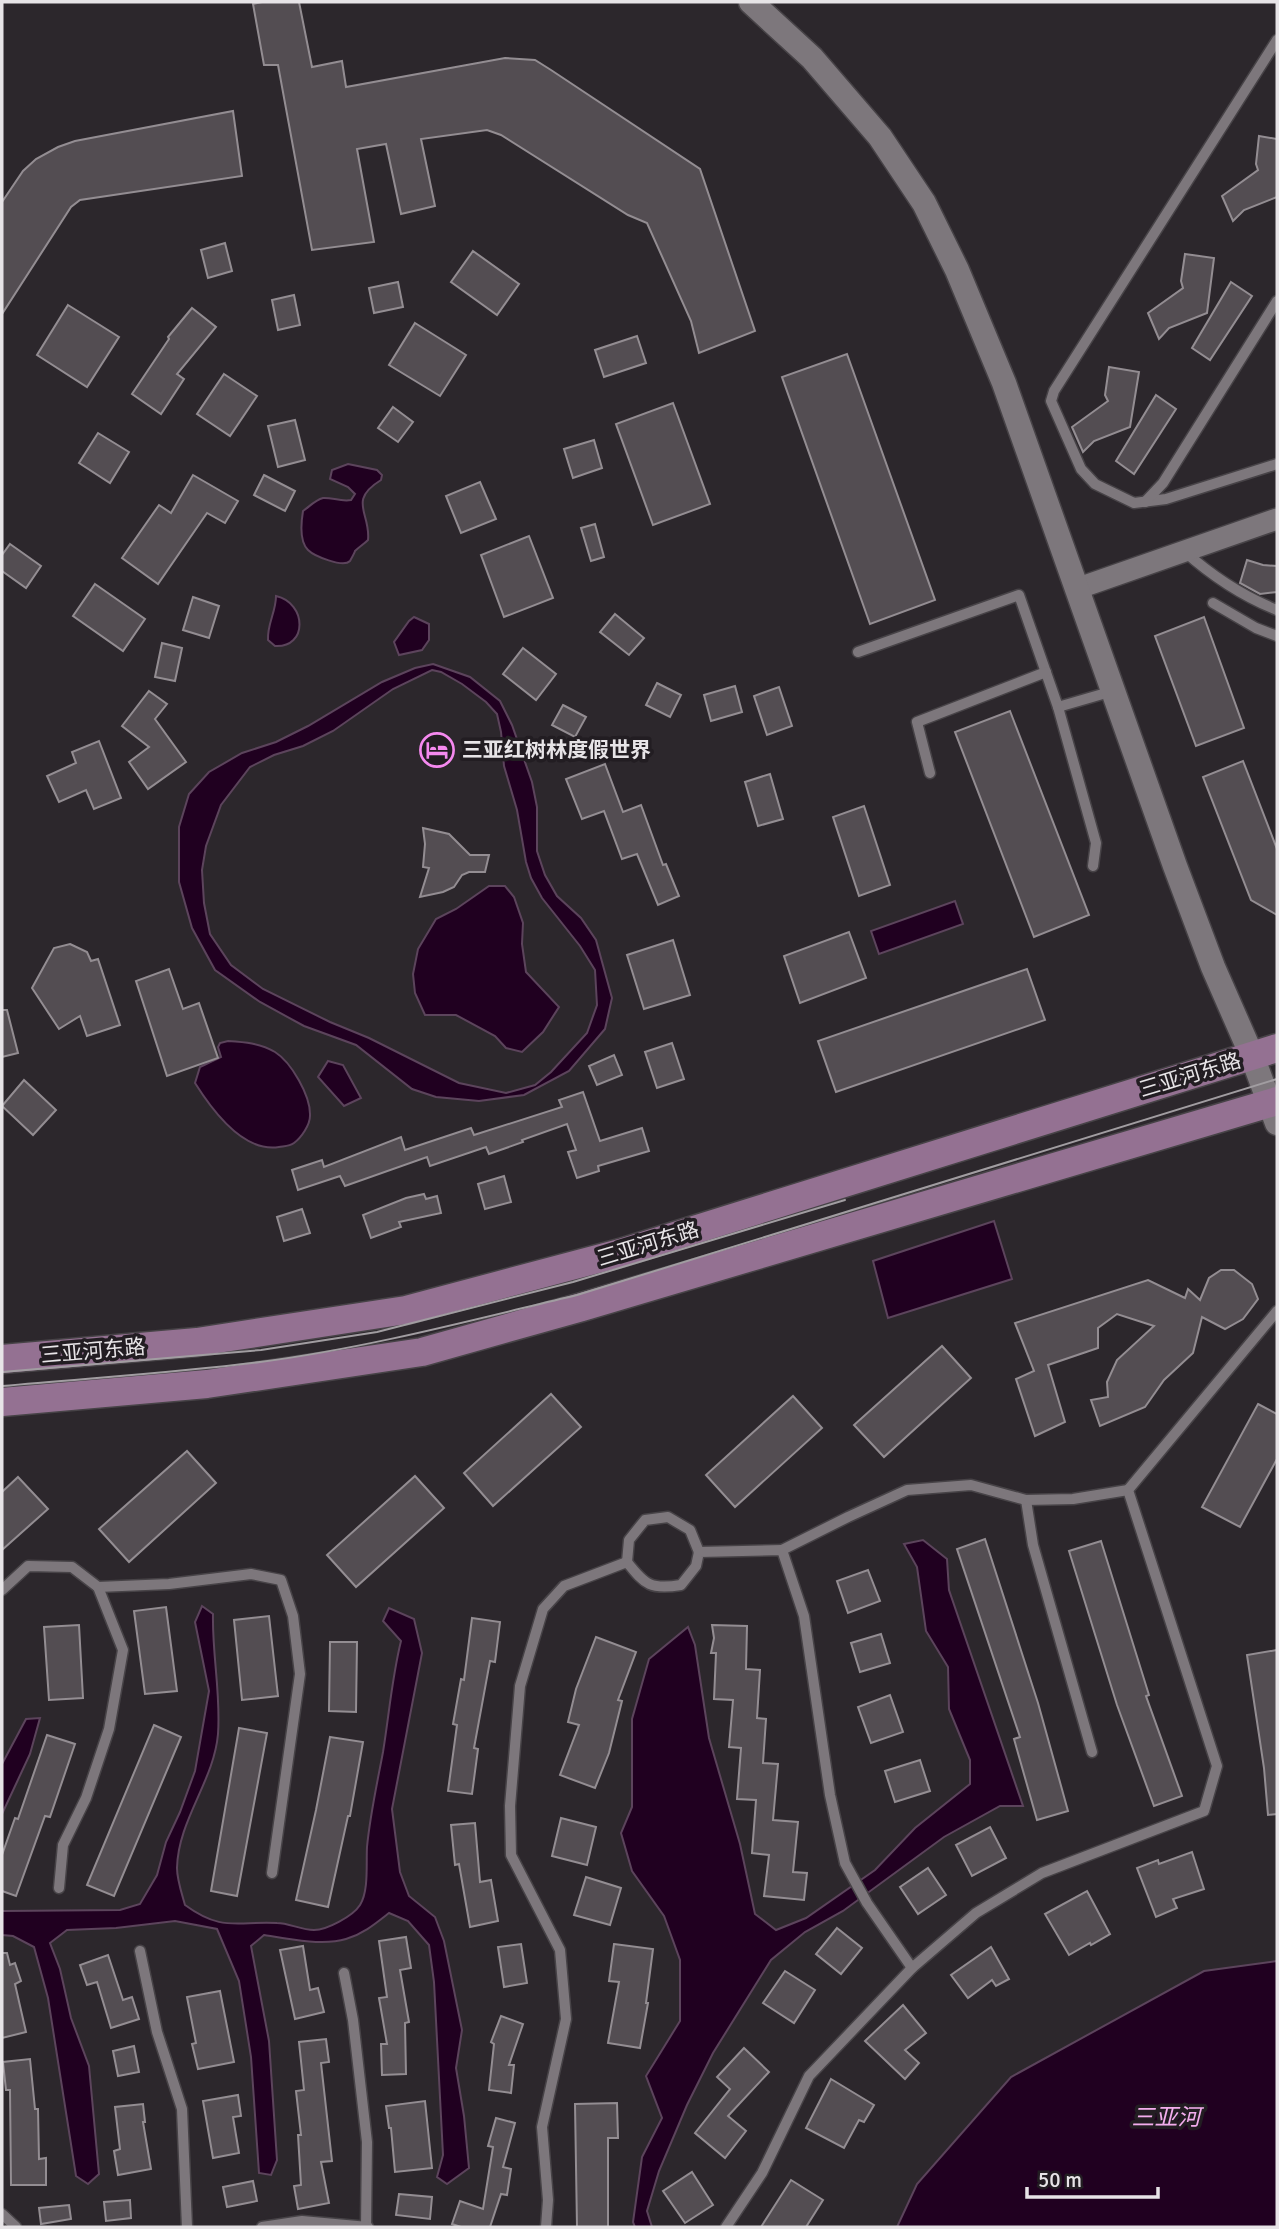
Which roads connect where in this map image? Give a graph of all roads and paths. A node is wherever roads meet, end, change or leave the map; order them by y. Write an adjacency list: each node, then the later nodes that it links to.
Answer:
1 (751, 2): 8 (street)
2 (1277, 40): 5 (lane)
3 (1277, 301): 5 (lane)
4 (1277, 464): 5 (lane)
5 (1145, 502)
6 (1277, 519): 7 (street)
7 (1184, 551): 8 (street); 10 (lane)
8 (1076, 589): 14 (street)
9 (1213, 603): 11 (lane)
10 (1277, 610)
11 (1277, 636)
12 (858, 652): 13 (lane)
13 (1046, 672): 15 (lane); 16 (lane)
14 (1113, 691): 15 (lane); 18 (street)
15 (1058, 707): 17 (lane)
16 (929, 773)
17 (1093, 866)
18 (1265, 1052): 19 (street); 21 (main road, 三亚河东路)
19 (1275, 1109): 22 (main road, 三亚河东路)
20 (1277, 1311): 23 (lane)
21 (2, 1359)
22 (2, 1402)
23 (1128, 1490): 24 (lane); 34 (lane)
24 (1026, 1500): 25 (lane); 30 (lane)
25 (782, 1550): 26 (lane); 34 (lane)
26 (699, 1552): 27 (lane); 27 (lane)
27 (627, 1562): 41 (lane)
28 (98, 1587): 29 (lane); 31 (lane); 32 (lane)
29 (2, 1590)
30 (1092, 1752)
31 (272, 1872)
32 (59, 1888)
33 (141, 1951): 38 (lane)
34 (912, 1968): 42 (lane)
35 (344, 1973): 40 (lane)
36 (2, 2214): 37 (lane)
37 (16, 2227)
38 (187, 2227)
39 (262, 2227): 40 (lane)
40 (367, 2227)
41 (546, 2227)
42 (726, 2227)

